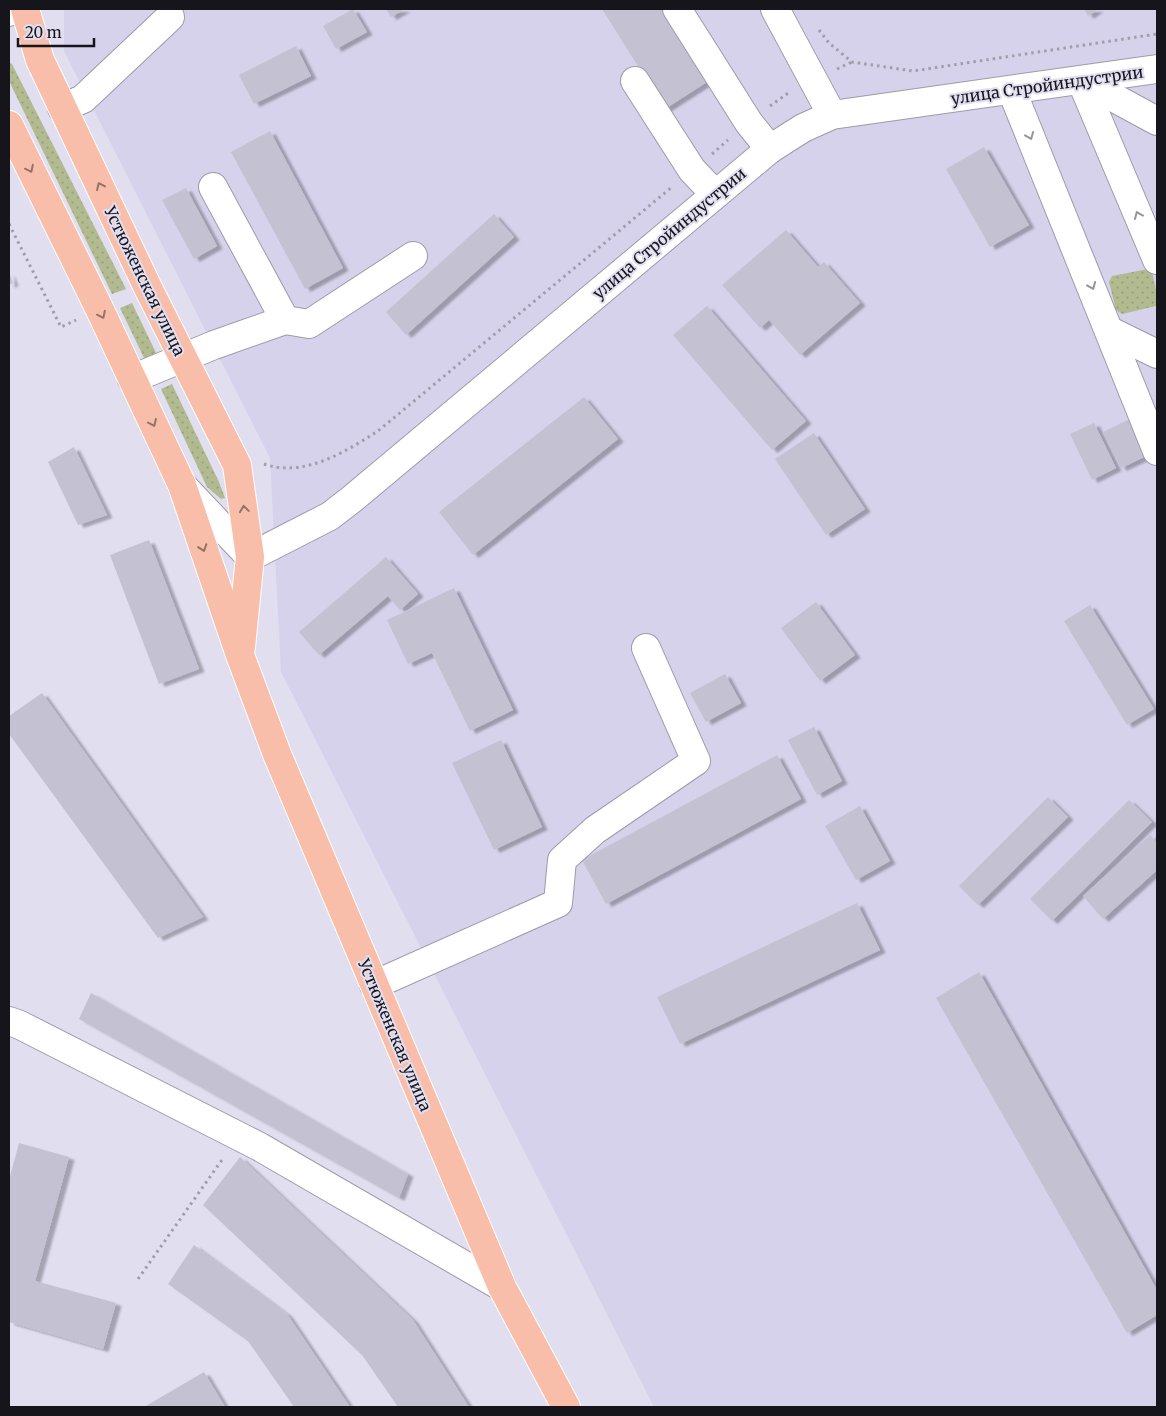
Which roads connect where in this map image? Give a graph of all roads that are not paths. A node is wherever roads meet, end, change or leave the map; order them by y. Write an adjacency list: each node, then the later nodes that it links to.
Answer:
1 (23, 9): 4 (street); 10 (main road, Устюженская улица)
2 (677, 9): 14 (street)
3 (774, 9): 11 (street)
4 (9, 12)
5 (170, 17): 10 (street)
6 (1157, 69): 7 (street, улица Стройиндустрии)
7 (1081, 80): 9 (street, улица Стройиндустрии); 12 (street); 18 (street, one-way to 7)
8 (635, 81): 16 (street)
9 (1012, 91): 11 (street, улица Стройиндустрии); 20 (street, one-way to 20)
10 (62, 108): 22 (main road, Устюженская улица, one-way to 10)
11 (832, 115): 14 (street, улица Стройиндустрии)
12 (1157, 121)
13 (9, 125): 23 (main road, Устюженская улица, one-way to 23)
14 (770, 149): 16 (street, улица Стройиндустрии)
15 (213, 187): 19 (street)
16 (715, 194): 26 (street, улица Стройиндустрии)
17 (413, 256): 19 (street)
18 (1157, 260)
19 (285, 320): 22 (street)
20 (1110, 331): 21 (street); 24 (street)
21 (1157, 354)
22 (182, 358): 23 (street); 26 (main road, Устюженская улица, one-way to 22)
23 (132, 379): 25 (main road, Устюженская улица, one-way to 25)
24 (1157, 451)
25 (182, 485): 26 (street, Устюженская улица); 28 (main road, Устюженская улица, one-way to 28)
26 (250, 557): 28 (main road, Устюженская улица)
27 (646, 648): 29 (street)
28 (240, 656): 29 (main road, Устюженская улица)
29 (374, 985): 31 (main road, Устюженская улица)
30 (9, 1021): 31 (street)
31 (502, 1287): 32 (main road, Устюженская улица)
32 (566, 1407)

